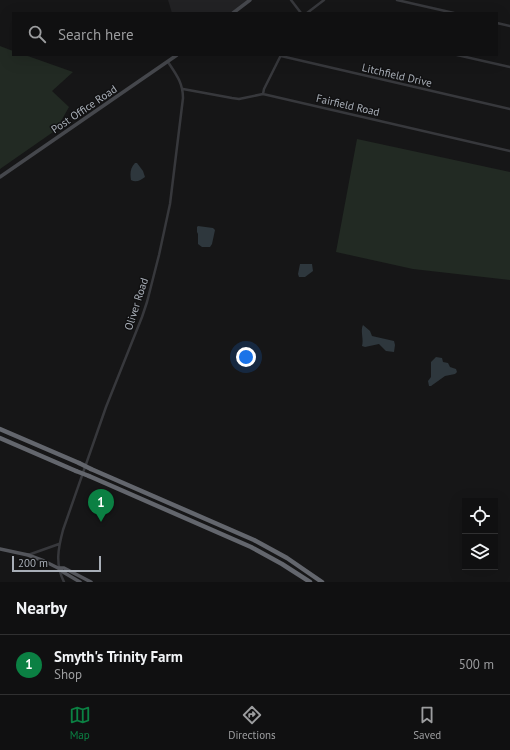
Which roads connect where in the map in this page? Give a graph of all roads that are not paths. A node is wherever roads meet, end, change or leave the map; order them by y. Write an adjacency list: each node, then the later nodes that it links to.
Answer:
1 (250, 0): 5 (street)
2 (291, 0): 6 (street)
3 (324, 0): 7 (street)
4 (397, 0): 8 (street)
5 (234, 12)
6 (300, 12)
7 (308, 12)
8 (450, 12)
9 (498, 23): 10 (street)
10 (510, 26)
11 (176, 56): 15 (street, Post Office Road)
12 (280, 56): 18 (street)
13 (285, 56): 19 (street, Litchfield Drive)
14 (461, 56): 16 (street)
15 (168, 62): 17 (street, Oliver Road); 21 (street, Post Office Road)
16 (510, 67)
17 (182, 89): 18 (street, Fairfield Road); 24 (street, Oliver Road)
18 (263, 94): 20 (street, Fairfield Road)
19 (510, 109)
20 (510, 151)
21 (0, 177)
22 (0, 429): 32 (highway, bridge)
23 (0, 438): 31 (highway, bridge)
24 (59, 544): 26 (street); 27 (street, Oliver Road)
25 (0, 550): 26 (main road)
26 (28, 555): 27 (main road)
27 (58, 568): 28 (street); 29 (main road); 30 (main road)
28 (64, 582)
29 (80, 582)
30 (91, 582)
31 (310, 582)
32 (322, 582)

